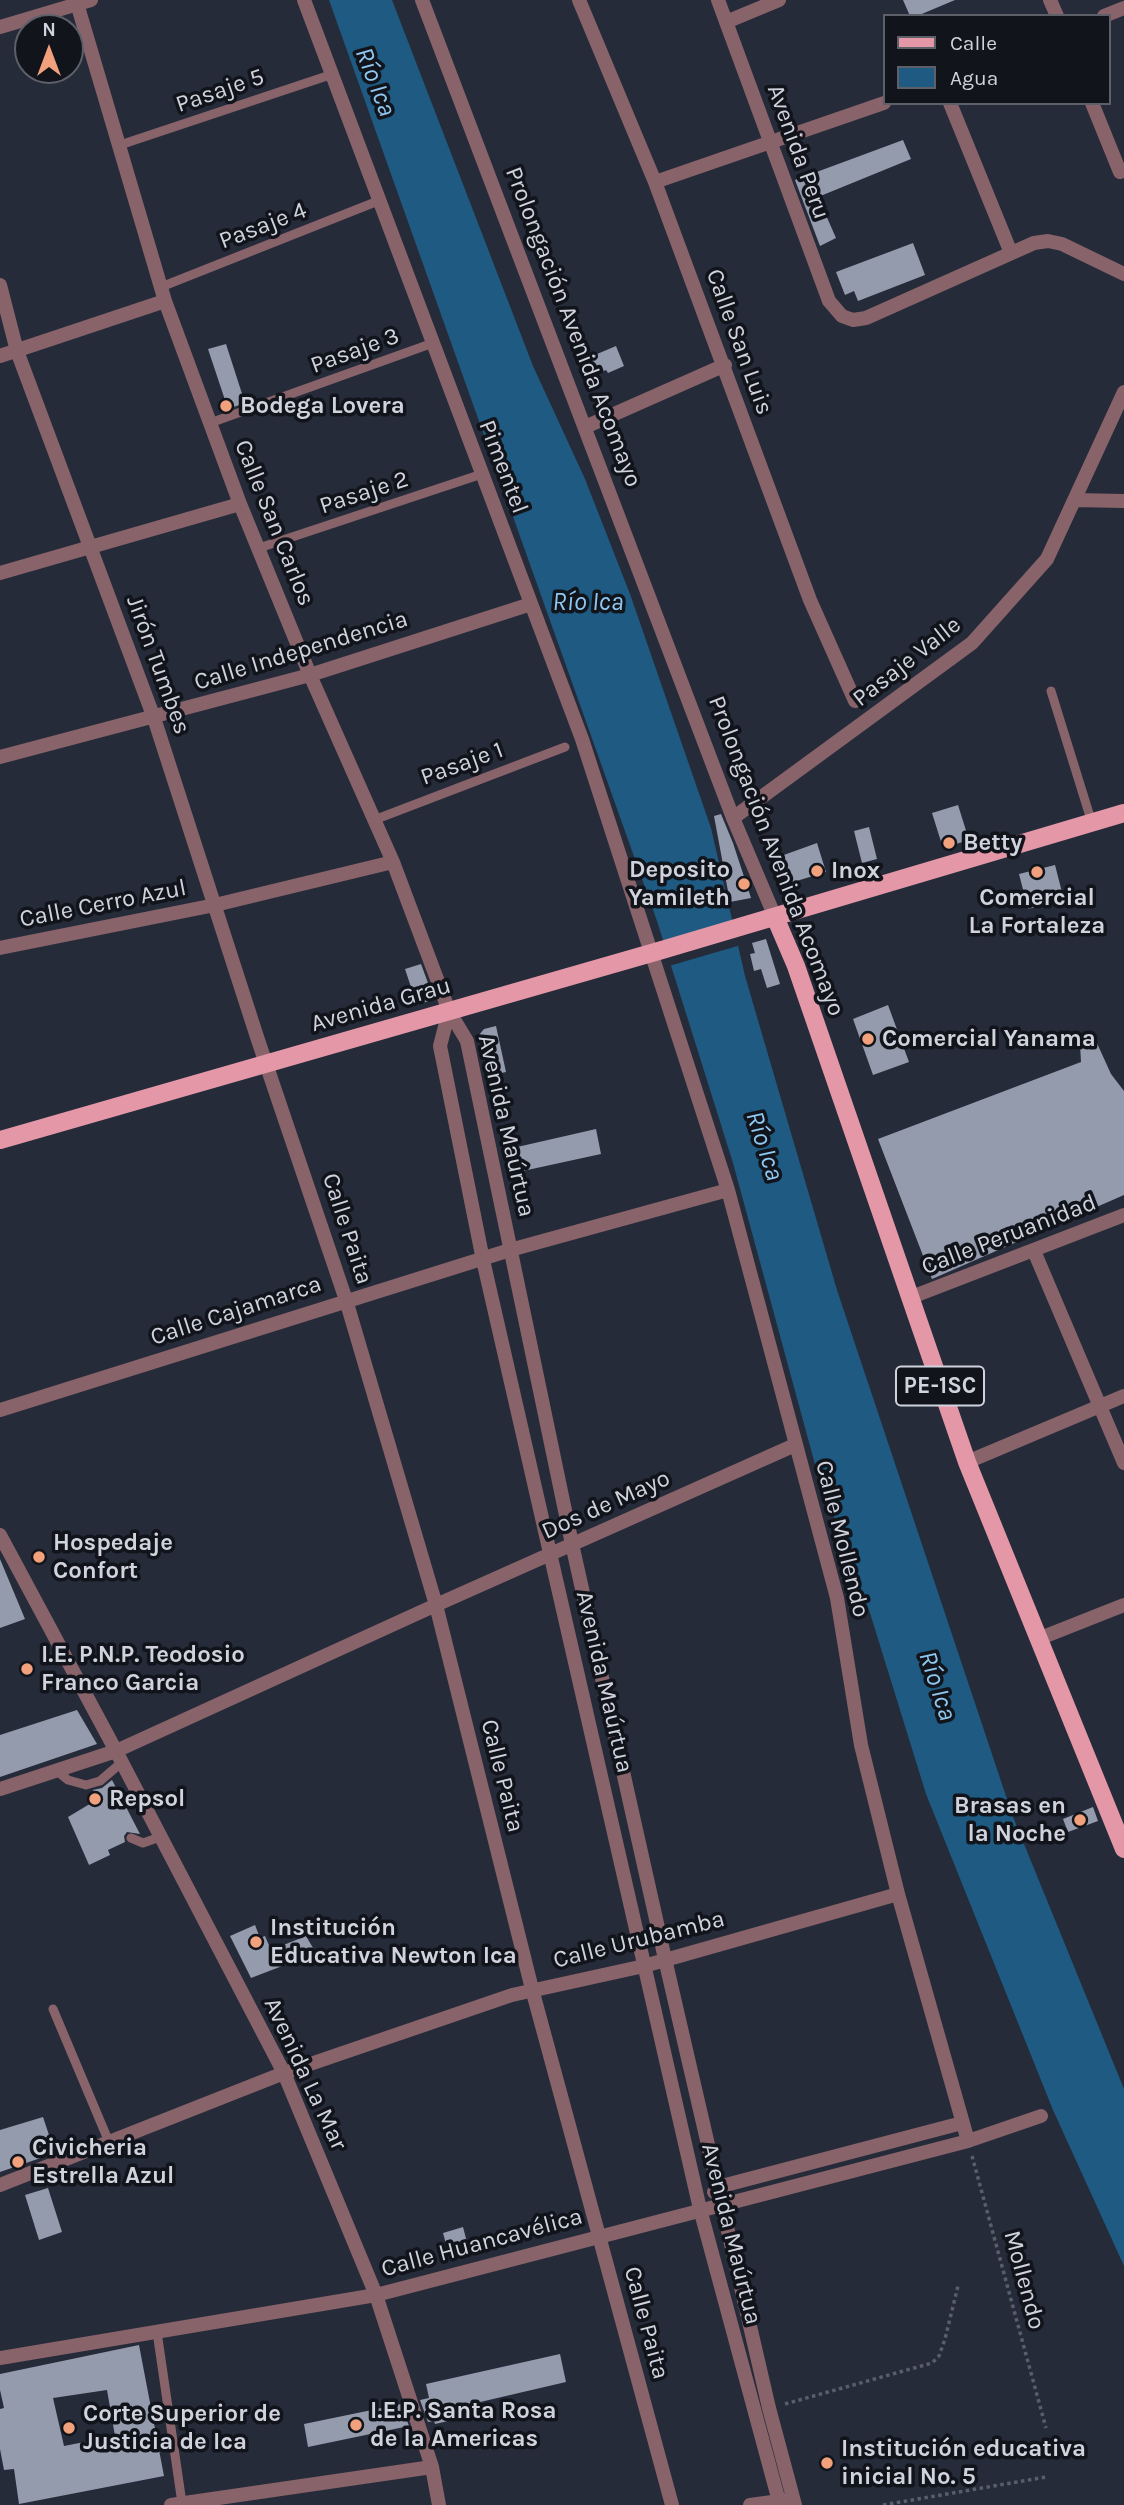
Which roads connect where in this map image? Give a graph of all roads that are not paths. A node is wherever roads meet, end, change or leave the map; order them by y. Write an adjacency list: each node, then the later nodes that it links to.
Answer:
1 (304, 0): 9 (street, Pimentel)
2 (422, 0): 28 (street, Prolongación Avenida Acomayo)
3 (579, 0): 16 (street, Calle San Luis)
4 (718, 0): 7 (street, Avenida Peru)
5 (779, 0): 7 (street)
6 (81, 2): 8 (street); 14 (street, Calle San Carlos)
7 (726, 22): 13 (street, Avenida Peru)
8 (0, 27)
9 (333, 74): 14 (lane, Pasaje 5); 17 (street, Pimentel)
10 (883, 103): 13 (street)
11 (951, 105): 18 (street)
12 (1093, 105): 15 (street)
13 (769, 143): 16 (street); 18 (street, Avenida Peru)
14 (120, 145): 21 (street, Calle San Carlos)
15 (1120, 172)
16 (655, 182): 25 (street, Calle San Luis)
17 (378, 201): 21 (lane, Pasaje 4); 22 (street, Pimentel)
18 (1011, 253): 19 (street)
19 (1124, 274)
20 (0, 285): 23 (street, Jirón Tumbes)
21 (163, 294): 23 (street); 27 (street, Calle San Carlos)
22 (433, 343): 27 (lane, Pasaje 3); 29 (street, Pimentel)
23 (17, 351): 24 (street); 33 (street, Jirón Tumbes)
24 (0, 356)
25 (725, 365): 28 (street); 39 (street, Calle San Luis)
26 (1124, 392): 30 (street, Pasaje Valle)
27 (210, 423): 32 (street, Calle San Carlos)
28 (585, 427): 44 (street, Prolongación Avenida Acomayo)
29 (482, 474): 34 (lane, Pasaje 2); 36 (street, Pimentel)
30 (1074, 500): 31 (street); 44 (street, Pasaje Valle)
31 (1124, 502)
32 (240, 505): 33 (street); 34 (street, Calle San Carlos)
33 (92, 548): 35 (street); 40 (street, Jirón Tumbes)
34 (259, 548): 37 (street, Calle San Carlos)
35 (0, 573)
36 (531, 604): 37 (street, Calle Independencia); 51 (street, Pimentel)
37 (310, 675): 40 (street, Calle Independencia); 45 (street, Calle San Carlos)
38 (1052, 691): 46 (lane)
39 (855, 701)
40 (154, 718): 42 (street, Calle Independencia); 48 (street, Jirón Tumbes)
41 (565, 747): 45 (lane, Pasaje 1)
42 (0, 757)
43 (1124, 813): 46 (main road, Avenida Grau)
44 (733, 818): 49 (street, Prolongación Avenida Acomayo)
45 (374, 820): 47 (street, Calle San Carlos)
46 (1092, 823): 49 (main road, Avenida Grau)
47 (393, 862): 48 (street, Calle Cerro Azul); 52 (street, Calle San Carlos)
48 (215, 905): 50 (street, Calle Cerro Azul); 53 (street, Jirón Tumbes)
49 (775, 916): 51 (main road, Avenida Grau); 60 (main road, Prolongación Avenida Acomayo / PE-1SC)
50 (0, 948)
51 (657, 951): 52 (main road, Avenida Grau); 55 (street, Calle Mollendo)
52 (449, 1011): 53 (main road, Avenida Grau); 57 (street, Avenida Maúrtua); 59 (street, Avenida Maúrtua)
53 (266, 1064): 54 (main road, Avenida Grau); 61 (street, Calle Paita)
54 (0, 1140)
55 (728, 1190): 57 (street, Calle Cajamarca); 65 (street, Calle Mollendo)
56 (1124, 1215): 58 (street, Calle Peruanidad)
57 (510, 1250): 59 (street, Calle Cajamarca); 69 (street, Avenida Maúrtua)
58 (1034, 1251): 60 (street, Calle Peruanidad); 63 (street)
59 (483, 1260): 61 (street, Calle Cajamarca); 70 (street, Avenida Maúrtua)
60 (909, 1298): 66 (main road, Prolongación Avenida Acomayo / PE-1SC)
61 (346, 1300): 64 (street, Calle Cajamarca); 71 (street, Calle Paita)
62 (1124, 1396): 63 (street)
63 (1100, 1406): 66 (street); 67 (street)
64 (0, 1410)
65 (795, 1445): 69 (street, Dos de Mayo); 80 (street, Calle Mollendo)
66 (967, 1462): 73 (main road, Prolongación Avenida Acomayo / PE-1SC)
67 (1124, 1463)
68 (0, 1535): 74 (street, Avenida La Mar)
69 (572, 1544): 70 (street, Dos de Mayo); 81 (street, Avenida Maúrtua)
70 (552, 1554): 71 (street, Dos de Mayo); 82 (street, Avenida Maúrtua)
71 (436, 1605): 74 (street, Dos de Mayo); 83 (street, Calle Paita)
72 (1124, 1605): 73 (street)
73 (1038, 1639): 79 (main road, Prolongación Avenida Acomayo / PE-1SC)
74 (119, 1757): 75 (street, Dos de Mayo); 75 (lane); 77 (street, Avenida La Mar)
75 (57, 1771): 76 (street, Dos de Mayo)
76 (0, 1789)
77 (160, 1837): 78 (lane); 85 (street, Avenida La Mar)
78 (131, 1839)
79 (1124, 1849)
80 (898, 1894): 81 (street, Calle Urubamba); 87 (street, Calle Mollendo)
81 (664, 1959): 82 (street, Calle Urubamba); 91 (street, Avenida Maúrtua)
82 (644, 1966): 83 (street, Calle Urubamba); 93 (street, Avenida Maúrtua)
83 (532, 1989): 85 (street, Calle Urubamba); 94 (street, Calle Paita)
84 (53, 2009): 89 (lane)
85 (284, 2073): 89 (street, Calle Urubamba); 95 (street, Avenida La Mar)
86 (1041, 2116): 88 (street, Calle Huancavélica)
87 (962, 2123): 88 (street, Calle Mollendo); 91 (street)
88 (968, 2141): 92 (street, Calle Huancavélica)
89 (109, 2142): 90 (street, Calle Urubamba)
90 (0, 2185)
91 (718, 2187): 92 (street, Avenida Maúrtua); 93 (street)
92 (722, 2206): 93 (street, Calle Huancavélica); 99 (street, Avenida Maúrtua)
93 (700, 2209): 94 (street, Calle Huancavélica); 99 (street, Avenida Maúrtua)
94 (599, 2235): 95 (street, Calle Huancavélica); 102 (street, Calle Paita)
95 (376, 2295): 96 (street, Calle Huancavélica); 98 (street, Avenida La Mar)
96 (157, 2332): 97 (street, Calle Huancavélica); 100 (lane)
97 (0, 2358)
98 (432, 2467): 100 (street); 101 (street, Avenida La Mar)
99 (787, 2503): 103 (street)
100 (178, 2504)
101 (439, 2505)
102 (673, 2505)
103 (750, 2505)

